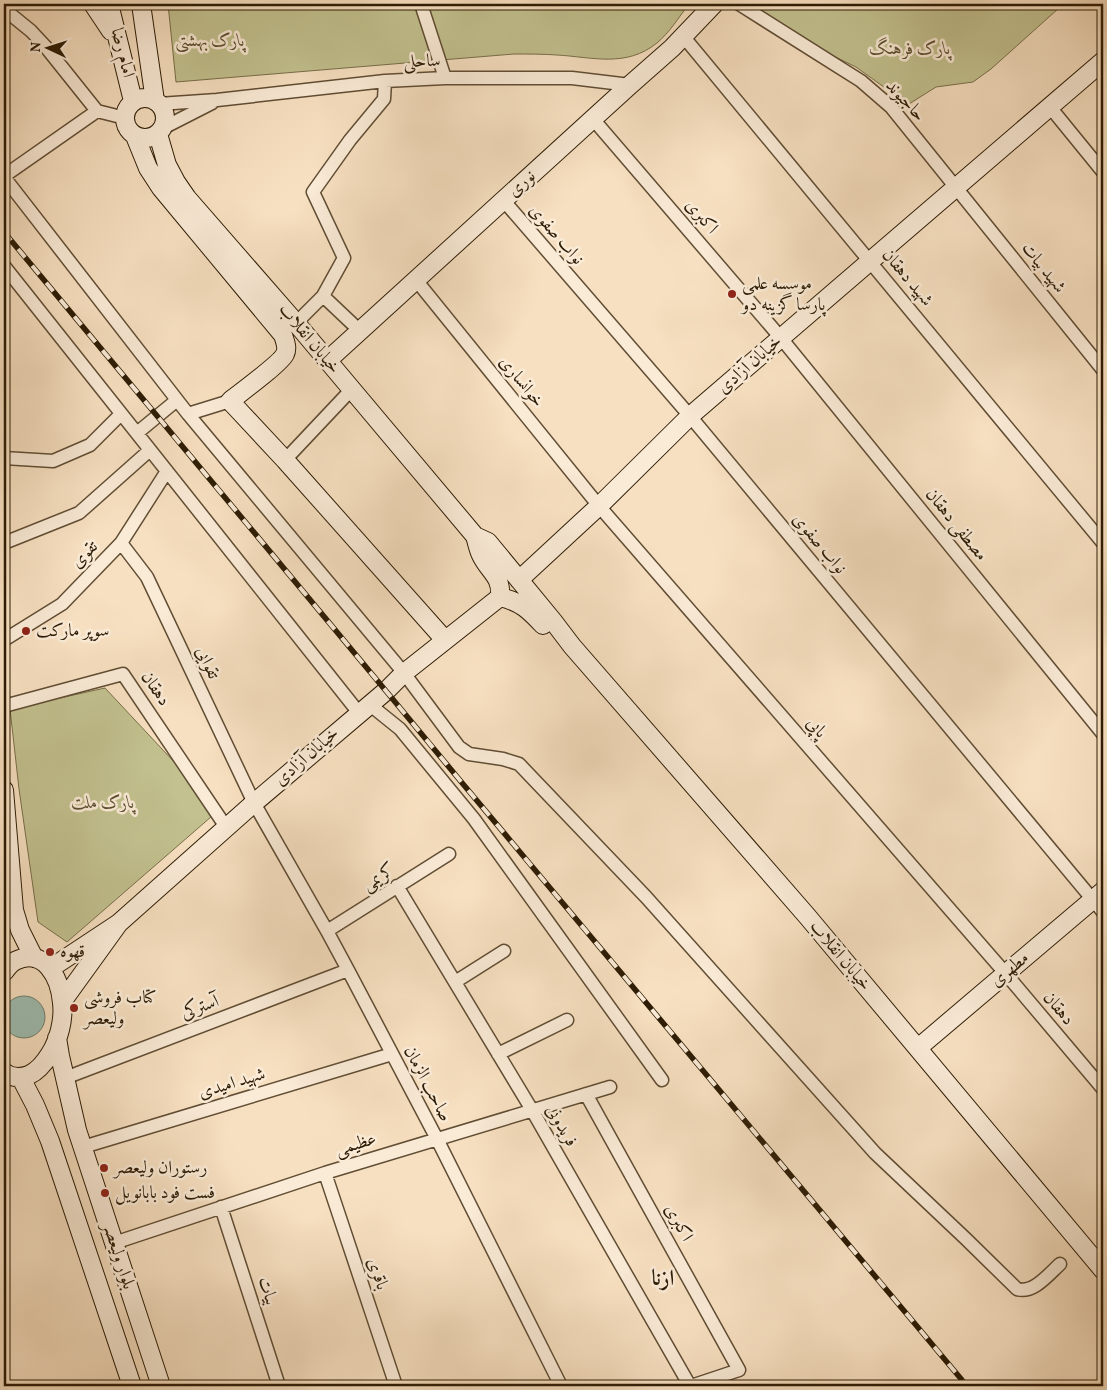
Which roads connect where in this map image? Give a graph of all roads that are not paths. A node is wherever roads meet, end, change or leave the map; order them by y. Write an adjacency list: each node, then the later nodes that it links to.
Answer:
1 (93, 4): 9 (main road)
2 (109, 4): 9 (main road, امام رضا)
3 (141, 4): 16 (main road, امام رضا)
4 (421, 4): 11 (street)
5 (714, 4): 8 (main road, نوری)
6 (739, 4): 25 (street, حاجیوند)
7 (4, 9): 18 (street)
8 (683, 36): 13 (main road, نوری); 27 (street, شهید دهقان)
9 (121, 47): 15 (main road, امام رضا)
10 (1103, 61): 17 (main road, خیابان آزادی)
11 (445, 78): 12 (street, ساحلی); 13 (street, ساحلی)
12 (385, 81): 14 (street, ساحلی); 30 (street)
13 (630, 85): 20 (main road, نوری)
14 (217, 100): 16 (street, ساحلی); 21 (street)
15 (133, 102): 16 (main road); 19 (main road)
16 (157, 102): 21 (main road)
17 (1050, 107): 23 (street); 25 (main road, خیابان آزادی)
18 (97, 111): 19 (street); 24 (street)
19 (125, 118): 22 (main road)
20 (594, 119): 26 (main road, نوری); 33 (street, اکبری)
21 (160, 131): 22 (main road); 31 (main road, خیابان انقلاب)
22 (135, 136): 38 (main road, خیابان انقلاب)
23 (1103, 172)
24 (4, 176): 37 (street)
25 (956, 188): 27 (main road, خیابان آزادی); 35 (street, شهید بیات)
26 (504, 201): 29 (main road, نوری); 41 (street, نواب صفوی)
27 (870, 261): 33 (main road, خیابان آزادی); 51 (street, شهید دهقان)
28 (4, 266): 39 (street)
29 (416, 280): 32 (main road, نوری); 47 (street, خوانساری)
30 (323, 296): 31 (street); 32 (street)
31 (296, 323): 34 (main road, خیابان انقلاب)
32 (360, 331): 34 (main road, نوری)
33 (781, 338): 41 (main road, خیابان آزادی); 60 (street, مصطفی دهقان)
34 (328, 360): 36 (main road, خیابان انقلاب)
35 (1103, 370)
36 (351, 390): 45 (street); 48 (main road, خیابان انقلاب)
37 (177, 400): 40 (street); 42 (street)
38 (230, 401): 40 (street); 45 (main road)
39 (121, 414): 42 (street); 44 (street)
40 (188, 414): 57 (street)
41 (690, 416): 47 (main road, خیابان آزادی); 66 (street, نواب صفوی)
42 (137, 433): 43 (street)
43 (150, 450): 46 (street); 50 (street)
44 (4, 458)
45 (285, 460): 55 (main road)
46 (167, 471): 49 (street, تقوی); 59 (street)
47 (599, 506): 52 (main road, خیابان آزادی); 74 (street, پاپی)
48 (475, 536): 52 (main road, خیابان انقلاب); 53 (main road, خیابان انقلاب)
49 (122, 542): 54 (street, تقوی); 62 (street, تقوایی)
50 (4, 543)
51 (1103, 543)
52 (519, 580): 56 (main road, خیابان انقلاب)
53 (500, 598): 55 (main road, خیابان آزادی); 56 (main road, خیابان انقلاب)
54 (4, 640)
55 (445, 640): 57 (main road, خیابان آزادی)
56 (572, 646): 79 (main road, خیابان انقلاب)
57 (404, 673): 59 (main road, خیابان آزادی); 97 (street)
58 (4, 706): 63 (street, دهقان)
59 (364, 709): 62 (main road, خیابان آزادی); 85 (street)
60 (1103, 734)
61 (4, 790): 70 (main road)
62 (254, 803): 63 (main road, خیابان آزادی); 68 (street, صاحب الزمان)
63 (226, 827): 67 (main road, خیابان آزادی)
64 (449, 854): 65 (street, کریمی)
65 (398, 886): 68 (street, کریمی); 75 (street, فریدونی)
66 (1100, 901): 74 (main road, مطهری)
67 (119, 923): 71 (main road); 76 (main road)
68 (327, 931): 72 (street, صاحب الزمان)
69 (504, 951): 75 (street)
70 (34, 958): 71 (main road); 73 (main road)
71 (51, 968): 76 (main road)
72 (348, 970): 80 (street, صاحب الزمان); 84 (street, آسترکی)
73 (4, 972)
74 (1006, 974): 79 (main road, مطهری); 87 (street, دهقان)
75 (455, 982): 81 (street, فریدونی)
76 (62, 1002): 78 (main road)
77 (567, 1020): 81 (street)
78 (57, 1038): 83 (main road); 84 (main road, بلوار ولیعصر)
79 (918, 1048): 98 (main road, خیابان انقلاب)
80 (392, 1054): 91 (street, صاحب الزمان); 93 (street, شهید امیدی)
81 (498, 1054): 89 (street, فریدونی)
82 (4, 1072): 83 (main road)
83 (21, 1078): 92 (main road, بلوار ولیعصر)
84 (65, 1078): 90 (main road, بلوار ولیعصر)
85 (662, 1080)
86 (610, 1087): 88 (street, عظیمی)
87 (1103, 1089)
88 (586, 1094): 89 (street, عظیمی); 99 (street, اکبری)
89 (532, 1110): 91 (street, عظیمی); 105 (street, فریدونی)
90 (77, 1130): 92 (main road); 93 (main road, بلوار ولیعصر)
91 (437, 1139): 94 (street, عظیمی); 104 (street, صاحب الزمان)
92 (50, 1141): 100 (main road, بلوار ولیعصر)
93 (83, 1147): 96 (main road, بلوار ولیعصر)
94 (324, 1173): 95 (street, عظیمی); 103 (street, باقری)
95 (221, 1207): 96 (street, عظیمی); 102 (street, بیات)
96 (114, 1243): 101 (main road, بلوار ولیعصر)
97 (1060, 1264)
98 (1103, 1270)
99 (718, 1382): 105 (street)
100 (132, 1386)
101 (161, 1386)
102 (279, 1386)
103 (396, 1386)
104 (561, 1386)
105 (690, 1386)

